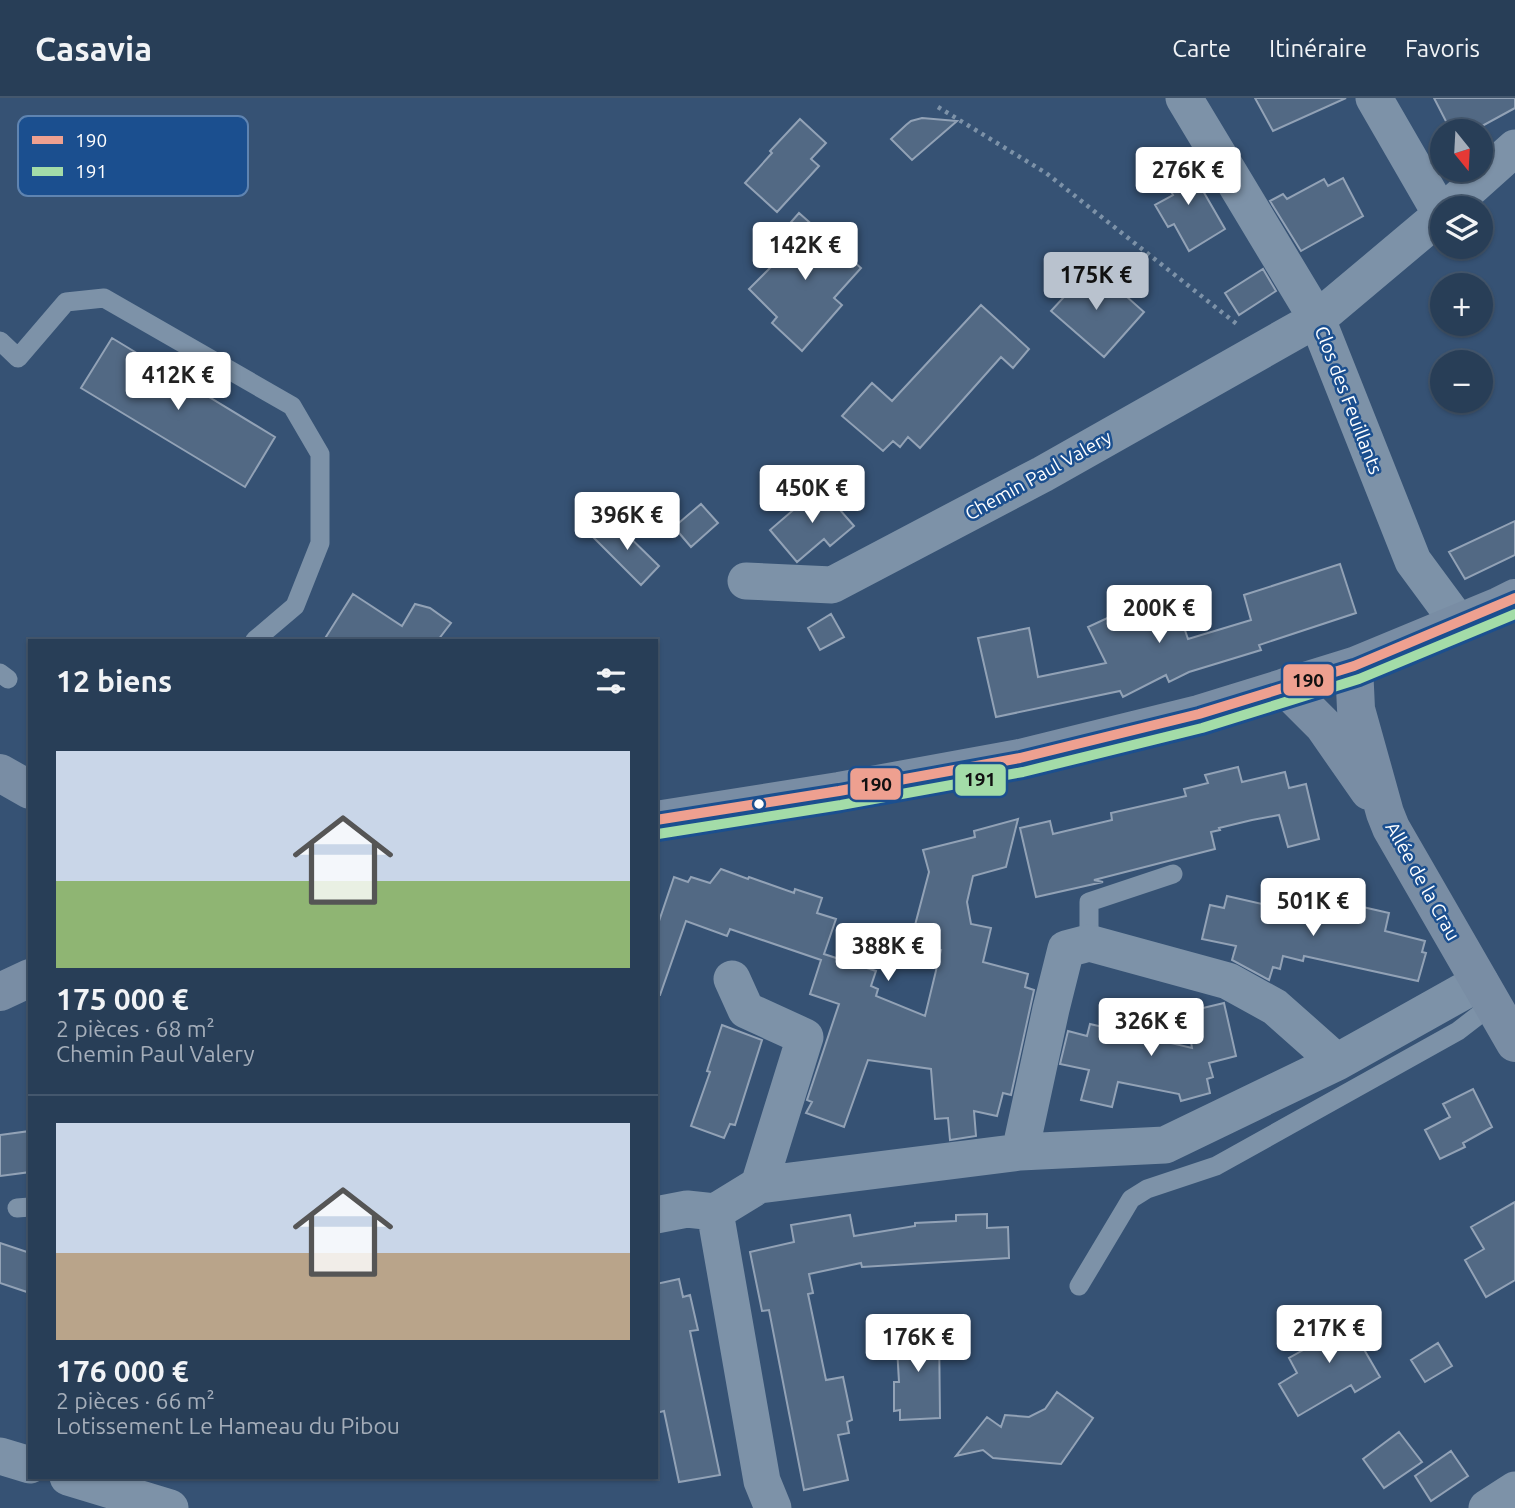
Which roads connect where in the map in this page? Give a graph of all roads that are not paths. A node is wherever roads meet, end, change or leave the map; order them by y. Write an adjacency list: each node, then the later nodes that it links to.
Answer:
1 (1184, 98): 7 (street)
2 (1374, 98): 4 (street, Clos des Feuillants)
3 (1515, 148): 5 (street)
4 (1431, 196)
5 (1461, 196)
6 (1430, 224): 7 (street, Clos des Feuillants)
7 (1317, 319): 9 (street, Chemin Paul Valery); 11 (street, Clos des Feuillants)
8 (0, 341): 12 (lane)
9 (746, 581)
10 (1515, 598): 11 (main road)
11 (1458, 622): 13 (main road)
12 (256, 639)
13 (1354, 666): 14 (main road); 17 (main road, Allée de la Crau)
14 (1285, 687): 17 (main road); 18 (main road)
15 (0, 773): 16 (main road)
16 (28, 789)
17 (1385, 813): 24 (main road, Allée de la Crau)
18 (658, 820)
19 (1173, 874): 20 (lane)
20 (1089, 943): 26 (street); 27 (street)
21 (28, 979): 23 (main road)
22 (732, 979): 28 (street)
23 (0, 992)
24 (1486, 993): 25 (main road, Allée de la Crau); 26 (street); 31 (lane)
25 (1514, 1039)
26 (1337, 1062): 27 (street)
27 (1020, 1152): 28 (street)
28 (759, 1185): 29 (street)
29 (715, 1212): 30 (street); 37 (street)
30 (658, 1215)
31 (1079, 1286)
32 (0, 1456): 33 (street)
33 (28, 1464)
34 (75, 1479): 36 (street)
35 (1515, 1490): 38 (street)
36 (170, 1508)
37 (773, 1508)
38 (1487, 1508)

